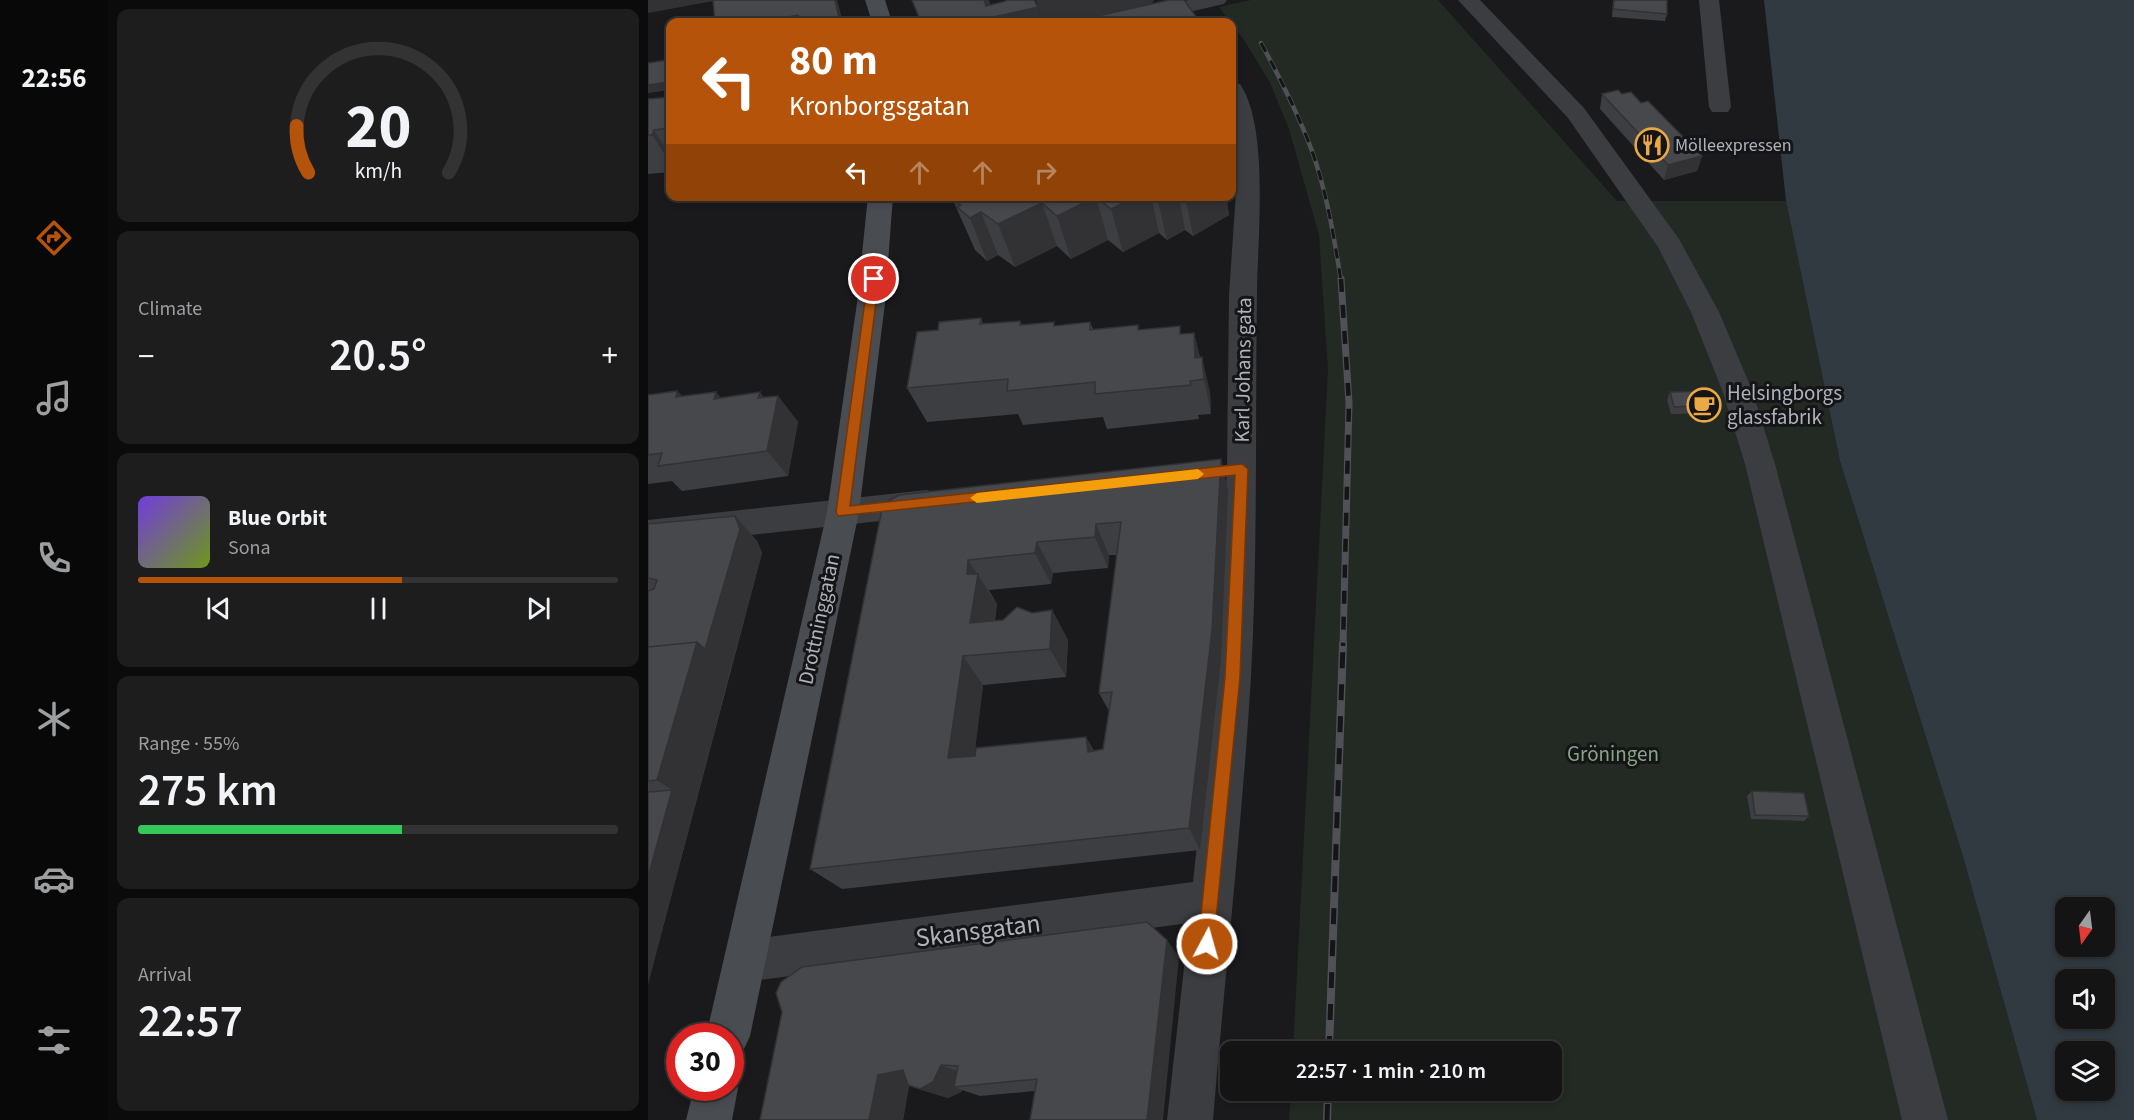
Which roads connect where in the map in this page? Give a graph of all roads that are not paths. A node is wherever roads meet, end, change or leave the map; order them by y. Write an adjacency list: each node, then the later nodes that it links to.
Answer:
1 (875, 0): 6 (street)
2 (1217, 0): 5 (street)
3 (1468, 0): 20 (street)
4 (1709, 0): 9 (street)
5 (1181, 10): 7 (street)
6 (881, 18)
7 (1140, 18)
8 (1236, 100): 14 (street, Karl Johans gata)
9 (1720, 106)
10 (881, 201): 12 (street, Drottninggatan)
11 (952, 500): 12 (street)
12 (843, 512): 13 (street); 15 (street, Drottninggatan)
13 (648, 533)
14 (1211, 900): 15 (street, Skansgatan); 19 (street, Karl Johans gata)
15 (745, 961): 16 (street, Drottninggatan)
16 (731, 1023)
17 (713, 1101): 18 (street)
18 (709, 1120)
19 (1190, 1120)
20 (1925, 1120)

